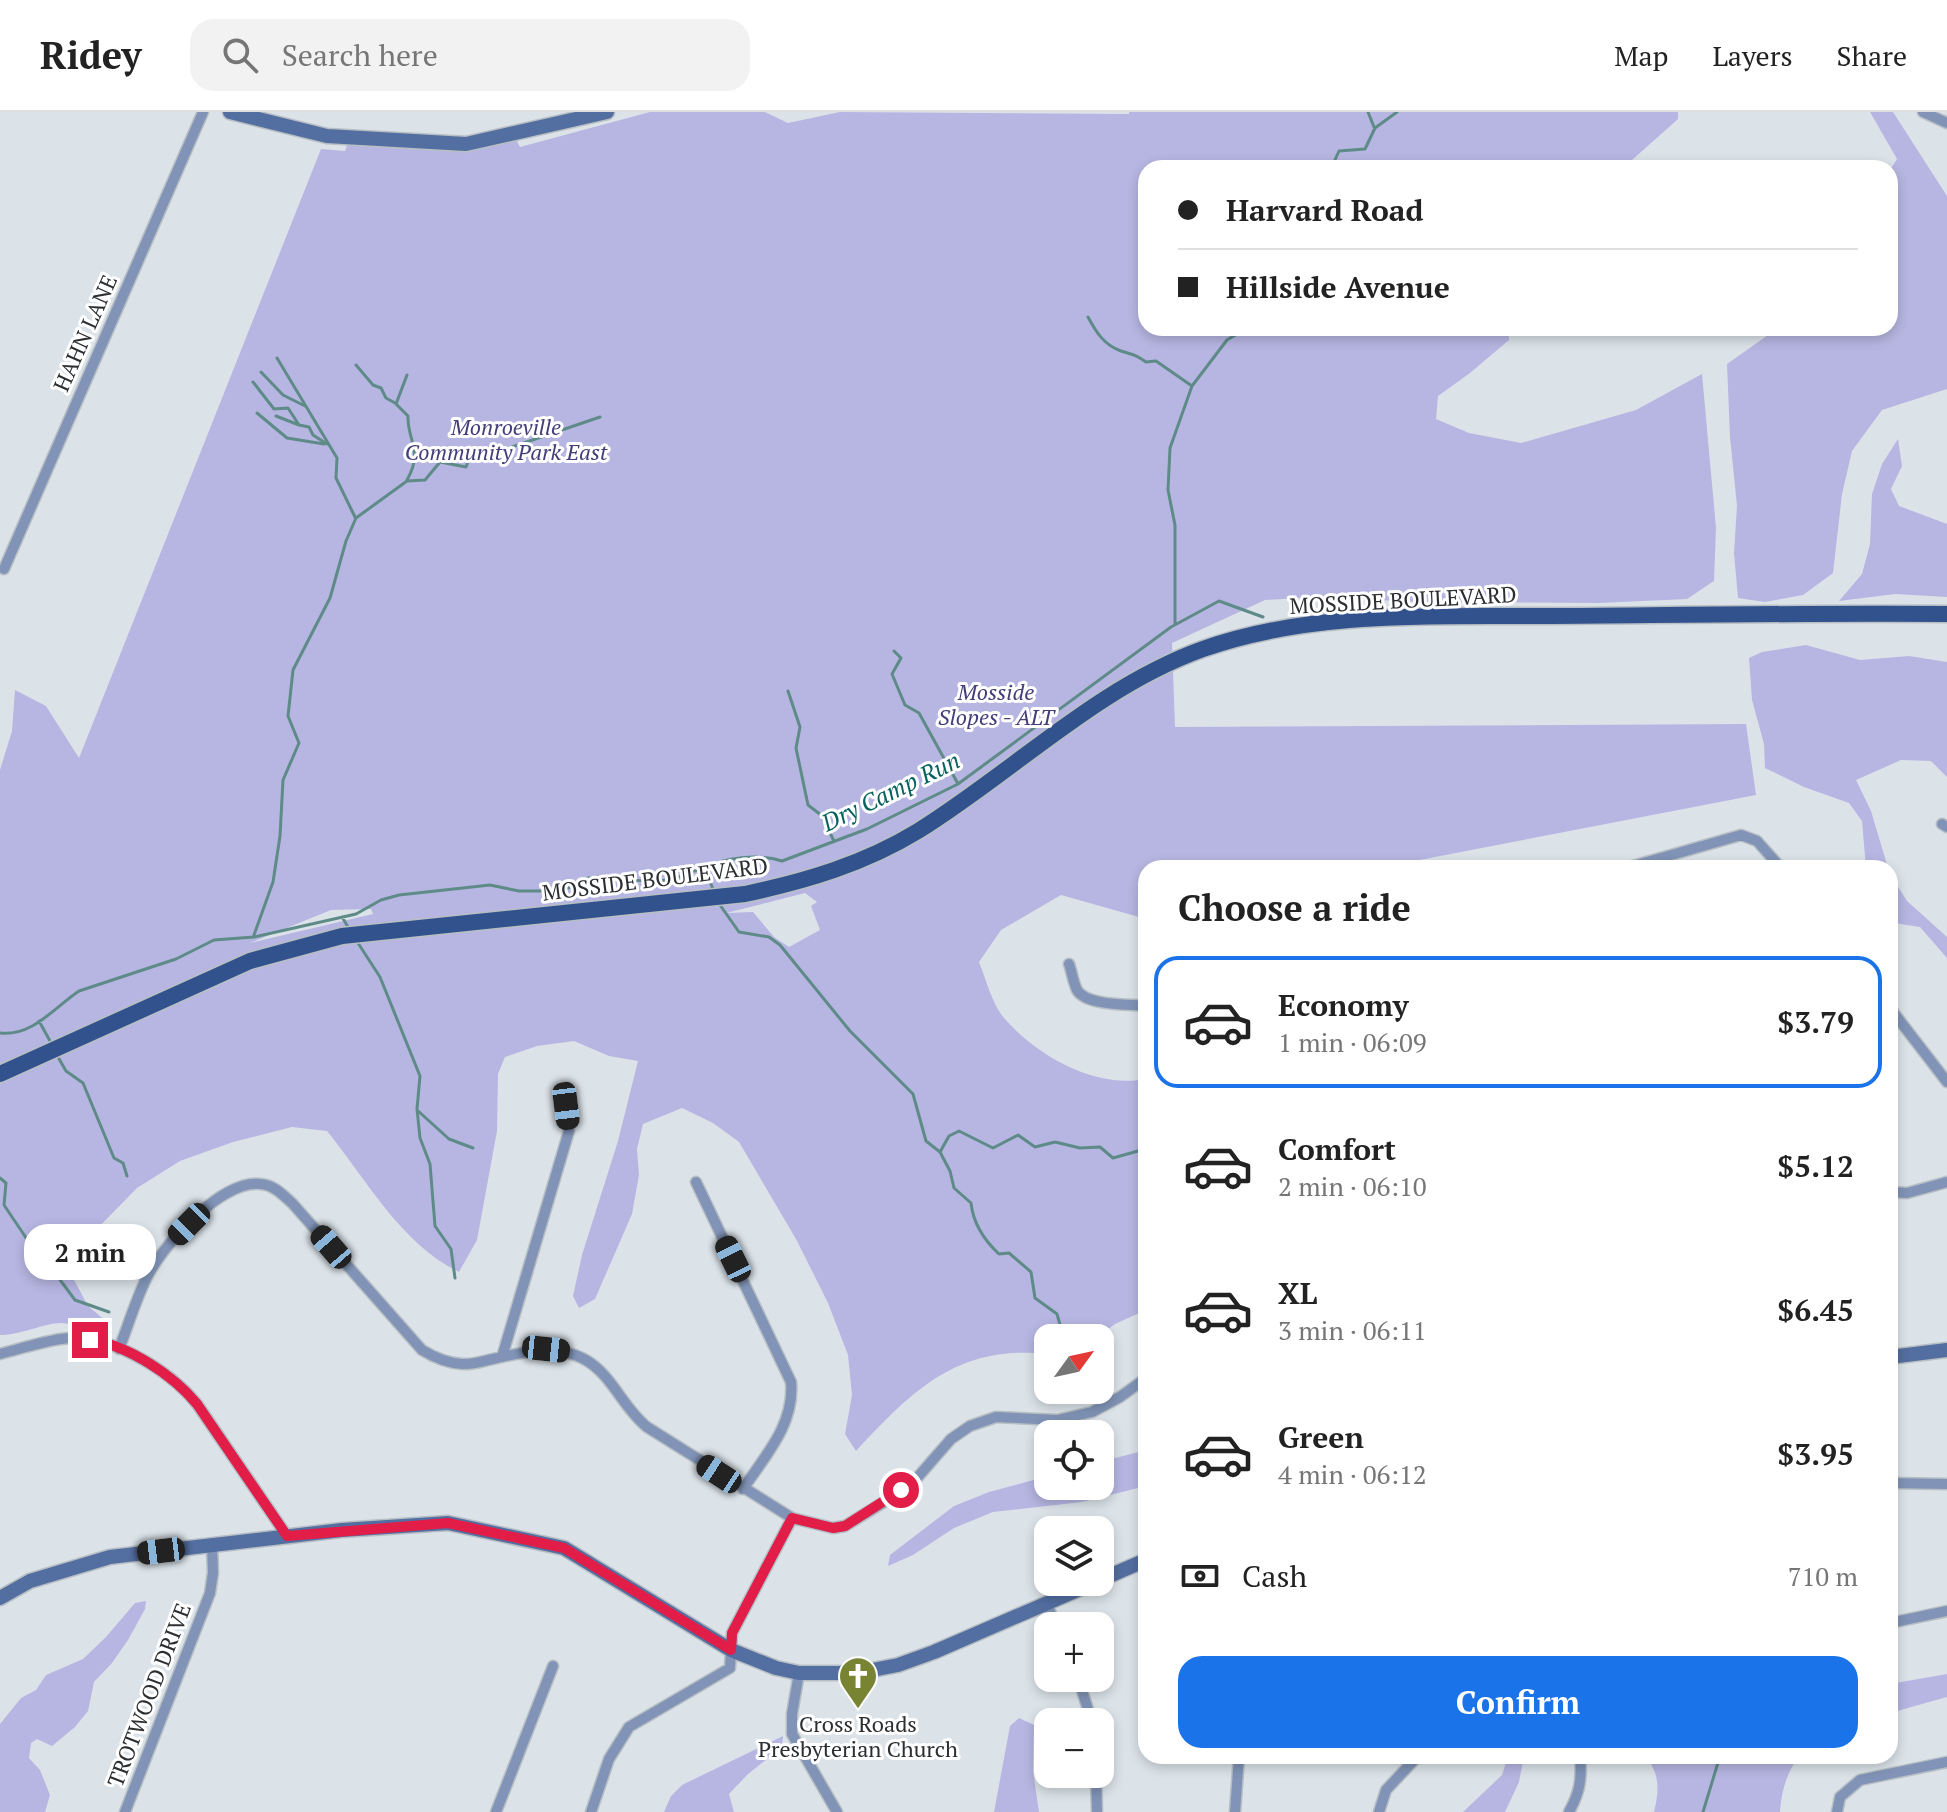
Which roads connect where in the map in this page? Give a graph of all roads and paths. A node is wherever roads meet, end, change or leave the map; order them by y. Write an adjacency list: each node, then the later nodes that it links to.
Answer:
1 (203, 112): 6 (street, HAHN LANE)
2 (230, 112): 3 (main road)
3 (607, 112)
4 (1923, 112): 5 (street)
5 (1947, 123)
6 (4, 569)
7 (1947, 614): 13 (main road, MOSSIDE BOULEVARD)
8 (1654, 860): 9 (street)
9 (1774, 860)
10 (1069, 964): 11 (street)
11 (1138, 1005)
12 (1898, 1018): 14 (street)
13 (0, 1074)
14 (1947, 1082)
15 (566, 1106): 23 (street)
16 (696, 1182): 27 (street)
17 (1947, 1182): 18 (street)
18 (1898, 1192)
19 (119, 1349): 21 (street); 23 (street); 29 (street)
20 (1947, 1350): 22 (main road)
21 (0, 1354)
22 (1898, 1356)
23 (502, 1357): 27 (street)
24 (1138, 1384): 28 (street)
25 (1898, 1483): 26 (street)
26 (1947, 1484)
27 (743, 1489): 28 (street)
28 (792, 1518): 39 (street)
29 (287, 1536): 30 (main road); 39 (main road)
30 (212, 1545): 34 (main road); 47 (street, TROTWOOD DRIVE)
31 (1138, 1564): 32 (main road)
32 (1114, 1574)
33 (1065, 1596): 35 (main road)
34 (0, 1598)
35 (1047, 1604): 37 (street); 41 (main road)
36 (1947, 1611): 38 (street)
37 (1050, 1612)
38 (1898, 1621)
39 (731, 1650): 41 (main road); 49 (street)
40 (553, 1666): 48 (street)
41 (799, 1673): 50 (street)
42 (1947, 1762): 55 (street)
43 (1238, 1764): 52 (street)
44 (1410, 1764): 53 (street)
45 (1581, 1764): 54 (street)
46 (1096, 1788): 51 (street)
47 (125, 1812)
48 (496, 1812)
49 (591, 1812)
50 (837, 1812)
51 (1097, 1812)
52 (1235, 1812)
53 (1379, 1812)
54 (1569, 1812)
55 (1837, 1812)

